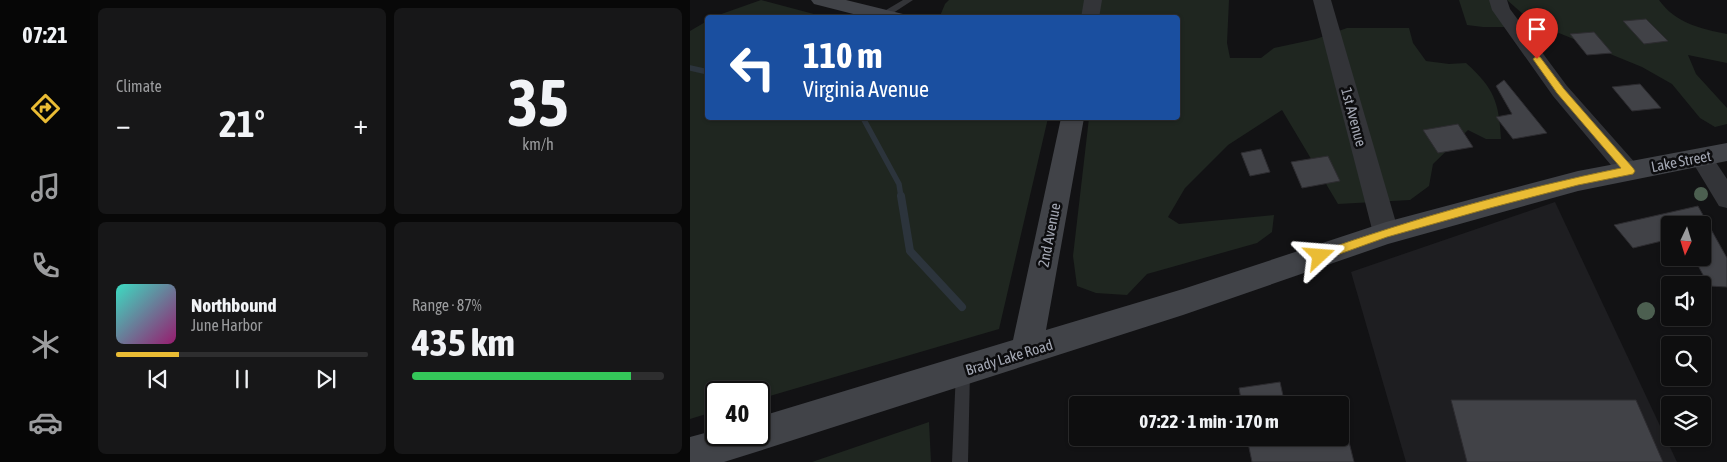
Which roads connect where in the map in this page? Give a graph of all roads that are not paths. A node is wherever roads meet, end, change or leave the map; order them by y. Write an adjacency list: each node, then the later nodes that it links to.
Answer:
1 (821, 0): 6 (street)
2 (908, 0): 8 (lane)
3 (1093, 0): 9 (street)
4 (1322, 0): 15 (street, 1st Avenue)
5 (1498, 0): 13 (street)
6 (858, 4): 7 (street)
7 (887, 15)
8 (891, 15)
9 (1090, 15)
10 (1072, 120): 17 (street, 2nd Avenue)
11 (1727, 152): 12 (street, Lake Street)
12 (1702, 158): 13 (street, Lake Street); 14 (street)
13 (1630, 171): 15 (street, Lake Street)
14 (1727, 199)
15 (1386, 233): 16 (street, Lake Street)
16 (1259, 277): 17 (street, Brady Lake Road)
17 (1026, 352): 18 (street, Brady Lake Road)
18 (963, 372): 19 (street, Brady Lake Road); 22 (lane)
19 (770, 431)
20 (720, 446): 21 (street, Brady Lake Road)
21 (690, 455)
22 (960, 462)

